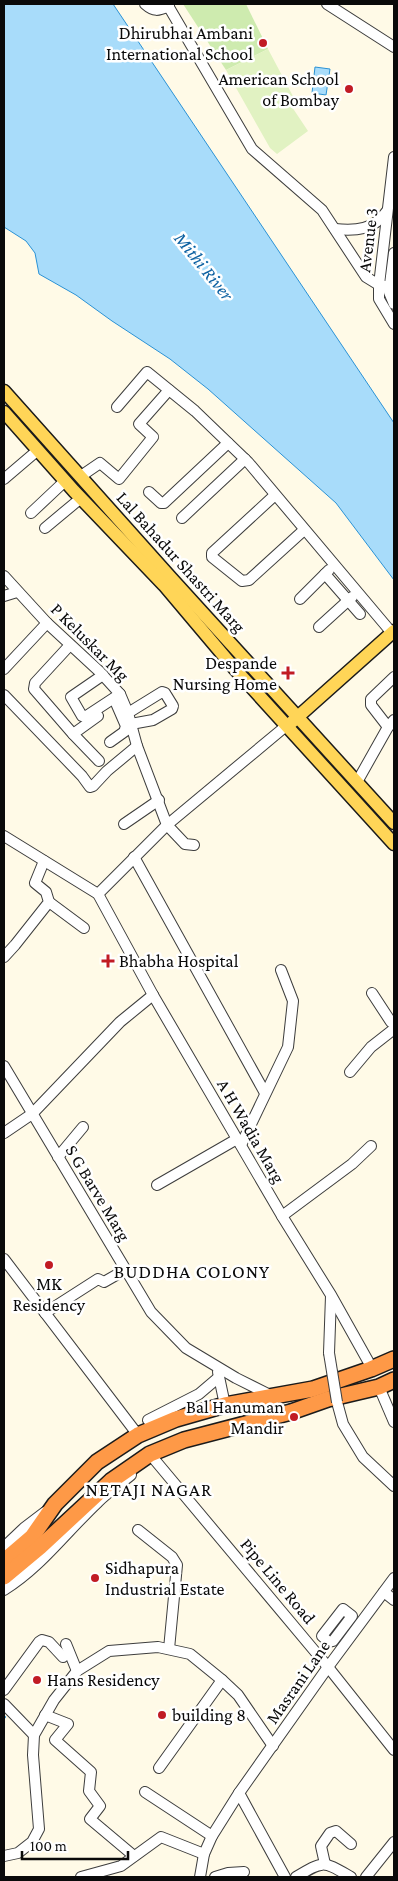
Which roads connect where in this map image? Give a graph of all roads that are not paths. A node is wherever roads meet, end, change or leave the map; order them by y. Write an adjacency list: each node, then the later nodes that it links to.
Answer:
1 (145, 4): 3 (street)
2 (327, 4): 4 (street)
3 (168, 5): 9 (street)
4 (338, 7): 5 (street)
5 (394, 46)
6 (394, 157): 7 (street, Avenue 3)
7 (393, 183): 8 (street, Avenue 3)
8 (388, 210): 9 (street); 11 (street, Avenue 3)
9 (335, 229): 11 (street)
10 (394, 253): 12 (street, Avenue 3)
11 (379, 285): 12 (street); 14 (street, Avenue 3)
12 (390, 287): 13 (street, Avenue 3)
13 (394, 304)
14 (394, 324)
15 (169, 390): 17 (street); 19 (street); 22 (street)
16 (4, 391): 22 (main road, Lal Bahadur Shastri Marg)
17 (118, 407)
18 (5, 416): 20 (main road, Lal Bahadur Shastri Marg)
19 (228, 443): 21 (street); 25 (street)
20 (38, 450): 23 (street); 24 (main road, Lal Bahadur Shastri Marg)
21 (245, 459): 27 (street); 29 (street)
22 (83, 478): 26 (main road); 35 (main road, Lal Bahadur Shastri Marg)
23 (4, 479)
24 (66, 481): 26 (main road, Lal Bahadur Shastri Marg); 28 (street)
25 (149, 492)
26 (78, 494): 30 (street); 35 (main road, Lal Bahadur Shastri Marg)
27 (275, 495): 31 (street); 31 (street)
28 (31, 513)
29 (182, 518)
30 (45, 528)
31 (304, 530): 32 (street)
32 (334, 566): 33 (street); 37 (street)
33 (325, 574): 39 (street); 40 (street)
34 (4, 576): 36 (street, P Keluskar Mg)
35 (167, 581): 46 (main road, Lal Bahadur Shastri Marg); 48 (main road, Lal Bahadur Shastri Marg)
36 (18, 592): 38 (street); 42 (street, P Keluskar Mg)
37 (356, 592): 40 (street); 44 (street)
38 (4, 596)
39 (300, 599)
40 (348, 600): 41 (street); 43 (street)
41 (360, 614)
42 (47, 623): 45 (street, P Keluskar Mg); 47 (street)
43 (319, 627)
44 (393, 632): 55 (main road)
45 (70, 645): 49 (street, P Keluskar Mg); 59 (street)
46 (245, 659): 48 (main road); 55 (main road, Lal Bahadur Shastri Marg)
47 (4, 668)
48 (234, 668): 57 (main road, Lal Bahadur Shastri Marg)
49 (101, 673): 51 (street); 53 (street, P Keluskar Mg); 53 (street)
50 (394, 677): 56 (street)
51 (70, 694)
52 (4, 695): 58 (street)
53 (119, 698): 54 (street, P Keluskar Mg); 58 (street); 59 (street)
54 (128, 713): 58 (street, P Keluskar Mg); 58 (street)
55 (298, 718): 57 (main road); 62 (main road, Lal Bahadur Shastri Marg)
56 (391, 724): 62 (street)
57 (286, 726): 66 (street); 68 (main road, Lal Bahadur Shastri Marg)
58 (131, 733): 60 (street); 63 (street, P Keluskar Mg)
59 (73, 734): 61 (street)
60 (110, 742)
61 (99, 761)
62 (357, 782): 64 (main road, Lal Bahadur Shastri Marg)
63 (159, 800): 65 (street); 66 (street, P Keluskar Mg)
64 (394, 823)
65 (124, 824)
66 (167, 825): 69 (street); 70 (street)
67 (4, 836): 71 (street, A H Wadia Marg)
68 (394, 844)
69 (194, 845)
70 (134, 857): 72 (street); 83 (street)
71 (44, 860): 72 (street, A H Wadia Marg); 73 (street)
72 (98, 894): 78 (street, A H Wadia Marg)
73 (49, 902): 74 (street); 75 (street)
74 (84, 928)
75 (4, 957)
76 (281, 970): 83 (street)
77 (372, 993): 79 (street)
78 (153, 995): 84 (street); 87 (street, A H Wadia Marg)
79 (394, 1023)
80 (394, 1028): 82 (street)
81 (4, 1066): 84 (street, S G Barve Marg)
82 (350, 1072)
83 (265, 1093): 87 (street)
84 (32, 1114): 86 (street); 89 (street, S G Barve Marg)
85 (83, 1127): 89 (street)
86 (4, 1133)
87 (239, 1142): 90 (street); 91 (street, A H Wadia Marg)
88 (371, 1146): 91 (street)
89 (58, 1157): 93 (street, S G Barve Marg)
90 (157, 1185)
91 (282, 1216): 94 (street, A H Wadia Marg)
92 (4, 1259): 95 (street)
93 (125, 1270): 95 (street); 98 (street, S G Barve Marg)
94 (331, 1295): 100 (street, A H Wadia Marg); 104 (street, bridge)
95 (45, 1314): 108 (street)
96 (394, 1350): 100 (highway)
97 (394, 1359): 100 (highway)
98 (217, 1366): 101 (street); 103 (street, S G Barve Marg)
99 (394, 1371): 100 (highway)
100 (373, 1374): 102 (highway); 103 (highway); 104 (highway); 107 (street, A H Wadia Marg)
101 (219, 1377): 105 (street); 106 (street)
102 (394, 1380)
103 (272, 1396): 105 (highway)
104 (343, 1397): 109 (highway); 110 (street)
105 (225, 1405): 108 (highway)
106 (148, 1420)
107 (394, 1422)
108 (138, 1435): 111 (highway)
109 (152, 1456): 113 (highway); 125 (street, Pipe Line Road)
110 (394, 1486)
111 (55, 1504): 114 (street); 115 (highway)
112 (138, 1530): 124 (street)
113 (54, 1541): 116 (highway); 118 (street)
114 (4, 1547)
115 (4, 1561)
116 (4, 1577)
117 (394, 1578): 119 (street, Masrani Lane)
118 (4, 1590)
119 (384, 1592): 120 (street); 123 (street, Masrani Lane)
120 (394, 1600)
121 (338, 1635): 122 (street); 122 (street); 123 (street)
122 (325, 1639): 125 (street)
123 (347, 1642): 126 (street, Masrani Lane)
124 (169, 1649): 127 (street, Masrani Lane); 128 (street, Masrani Lane)
125 (315, 1651): 126 (street, Pipe Line Road)
126 (328, 1666): 132 (street, Masrani Lane); 133 (street, Pipe Line Road)
127 (77, 1671): 129 (street); 130 (street, Masrani Lane)
128 (222, 1680): 132 (street, Masrani Lane); 134 (street)
129 (11, 1704): 131 (street)
130 (45, 1715): 131 (street, Masrani Lane); 142 (street)
131 (34, 1734): 141 (street, Masrani Lane)
132 (273, 1746): 136 (street)
133 (394, 1750)
134 (159, 1768)
135 (145, 1792): 137 (street)
136 (239, 1793): 137 (street); 148 (street)
137 (212, 1836): 140 (street)
138 (394, 1842): 151 (street)
139 (351, 1844): 143 (street)
140 (204, 1854): 142 (street); 146 (street)
141 (4, 1856)
142 (134, 1856): 145 (street)
143 (325, 1864): 149 (street); 150 (street)
144 (244, 1872): 147 (street)
145 (81, 1877)
146 (201, 1877)
147 (215, 1877)
148 (285, 1877)
149 (296, 1877)
150 (351, 1877)
151 (366, 1877)

